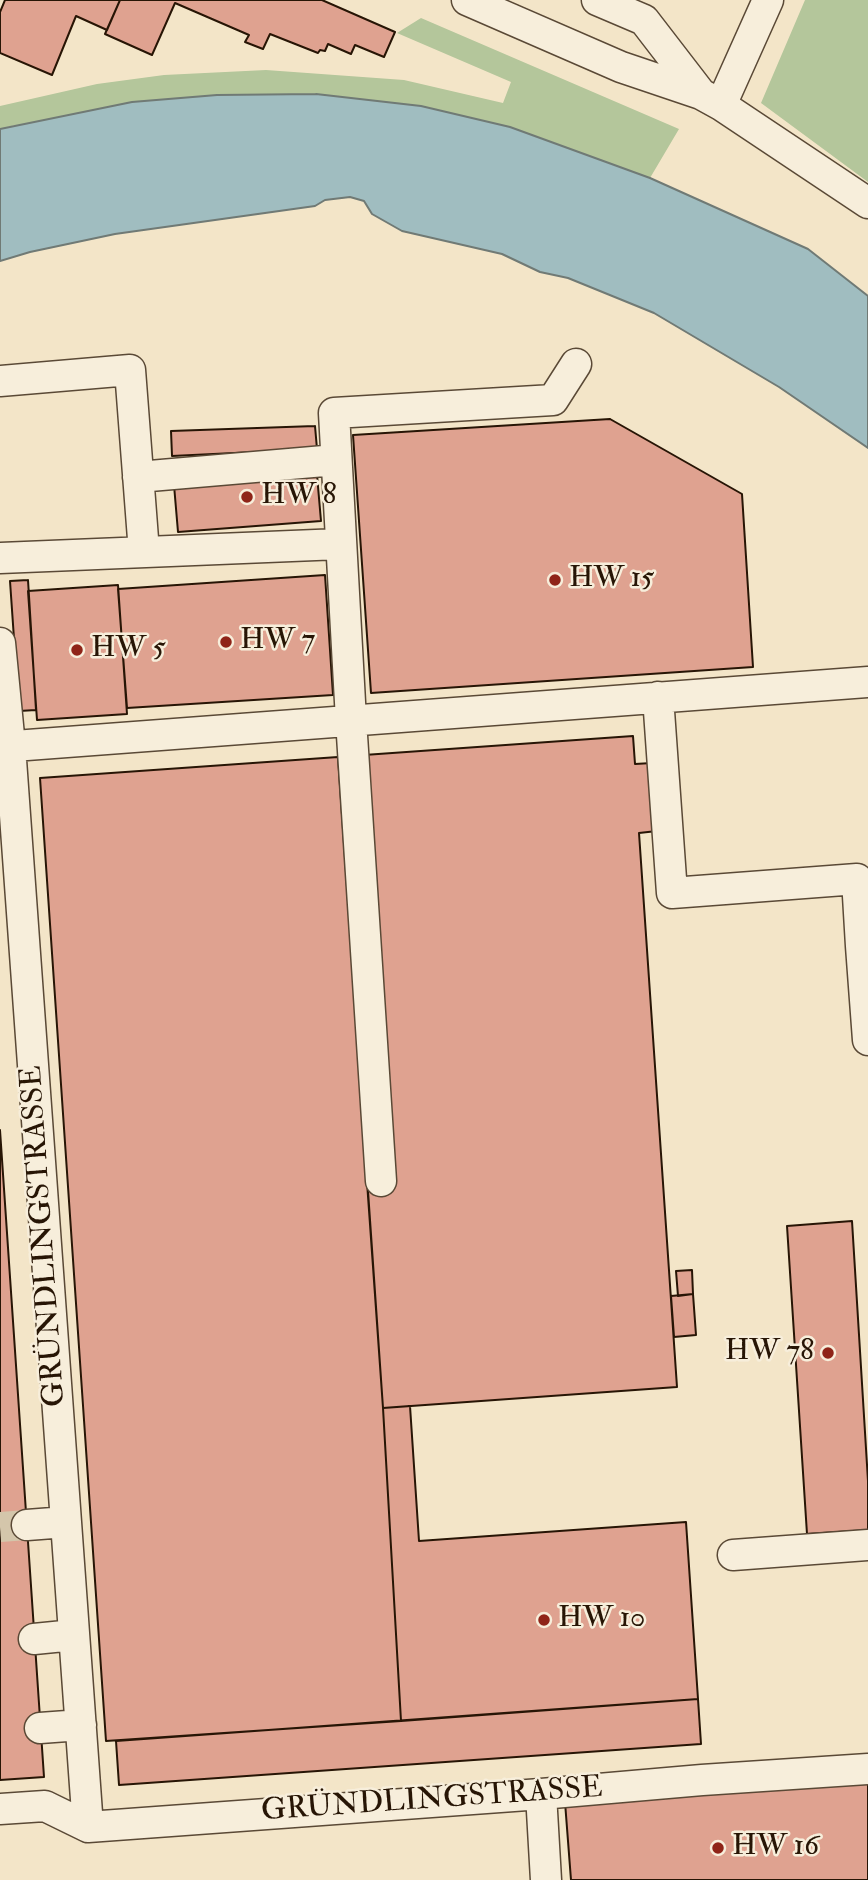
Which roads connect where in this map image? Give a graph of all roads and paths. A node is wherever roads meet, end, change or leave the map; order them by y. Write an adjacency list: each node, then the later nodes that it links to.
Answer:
1 (467, 0): 4 (street)
2 (597, 0): 4 (street)
3 (768, 0): 4 (street)
4 (711, 100): 5 (street)
5 (868, 203)
6 (576, 364): 8 (street)
7 (0, 381): 9 (street)
8 (336, 460): 9 (street); 10 (street)
9 (138, 477): 11 (street)
10 (340, 544): 11 (street); 16 (street)
11 (144, 552): 12 (street)
12 (0, 558)
13 (0, 643): 17 (street, GRÜNDLINGSTRASSE)
14 (868, 682): 15 (street)
15 (658, 698): 16 (street); 18 (street)
16 (351, 720): 17 (street); 20 (street)
17 (5, 746): 21 (street, GRÜNDLINGSTRASSE)
18 (865, 946): 19 (street)
19 (868, 1040)
20 (381, 1181)
21 (66, 1522): 22 (street); 25 (street, GRÜNDLINGSTRASSE)
22 (27, 1525)
23 (868, 1545): 24 (street)
24 (733, 1555)
25 (74, 1635): 26 (street); 27 (street, GRÜNDLINGSTRASSE)
26 (34, 1639)
27 (81, 1726): 28 (street); 32 (street, GRÜNDLINGSTRASSE)
28 (40, 1728)
29 (868, 1769): 30 (street, GRÜNDLINGSTRASSE)
30 (541, 1794): 32 (street, GRÜNDLINGSTRASSE); 33 (street)
31 (0, 1809): 32 (street)
32 (88, 1827)
33 (546, 1880)

